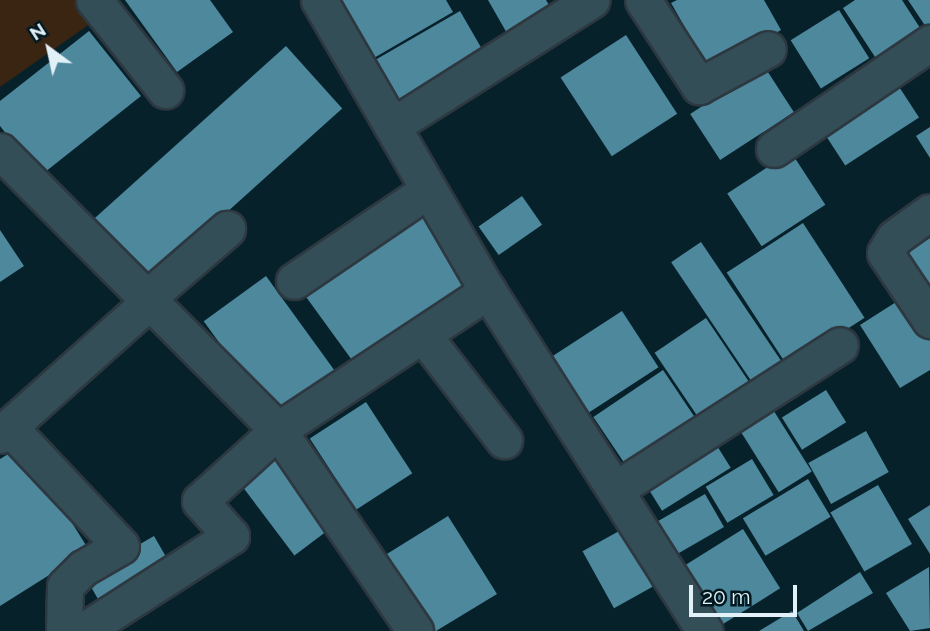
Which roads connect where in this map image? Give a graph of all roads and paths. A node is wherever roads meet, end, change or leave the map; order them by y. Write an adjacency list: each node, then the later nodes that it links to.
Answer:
1 (94, 0): 7 (street)
2 (319, 0): 8 (street)
3 (591, 0): 8 (street)
4 (643, 0): 6 (street)
5 (930, 43): 9 (street)
6 (768, 50)
7 (165, 90)
8 (392, 126): 11 (street)
9 (774, 149)
10 (0, 152): 16 (street)
11 (429, 190): 14 (street); 15 (street)
12 (930, 212): 17 (street)
13 (227, 229): 16 (street)
14 (294, 281)
15 (488, 291): 18 (street); 23 (street)
16 (149, 299): 20 (street); 21 (street)
17 (930, 320)
18 (423, 335): 20 (street); 22 (street)
19 (840, 345): 23 (street)
20 (278, 430): 25 (street); 26 (street)
21 (4, 431): 24 (street)
22 (504, 440)
23 (616, 488): 27 (street)
24 (64, 631)
25 (83, 631)
26 (415, 631)
27 (705, 631)

